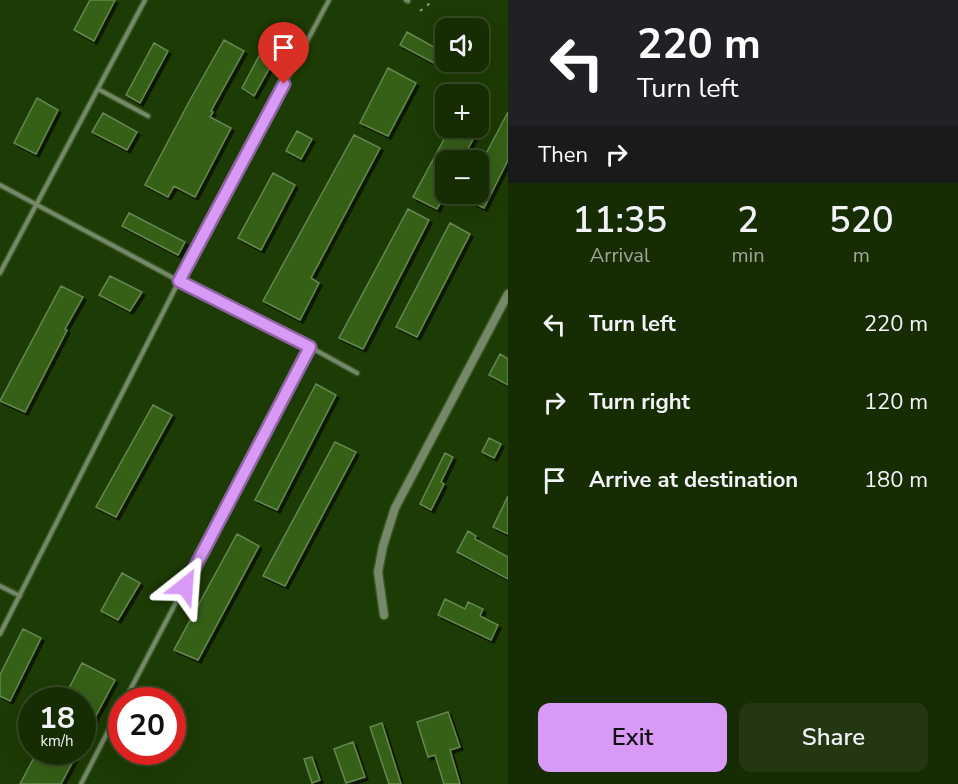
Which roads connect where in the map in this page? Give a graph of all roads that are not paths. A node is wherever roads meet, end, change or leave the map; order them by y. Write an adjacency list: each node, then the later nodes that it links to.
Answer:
1 (145, 0): 3 (lane)
2 (329, 0): 8 (lane)
3 (98, 89): 4 (lane); 6 (lane)
4 (148, 116)
5 (0, 184): 6 (lane)
6 (36, 204): 7 (lane); 8 (lane)
7 (0, 273)
8 (179, 281): 10 (lane); 13 (lane)
9 (508, 294): 14 (street)
10 (310, 347): 11 (lane); 16 (lane)
11 (357, 372)
12 (0, 586): 13 (lane)
13 (20, 596): 15 (lane)
14 (384, 615)
15 (0, 634)
16 (132, 687)
17 (108, 730): 18 (lane)
18 (81, 784)

